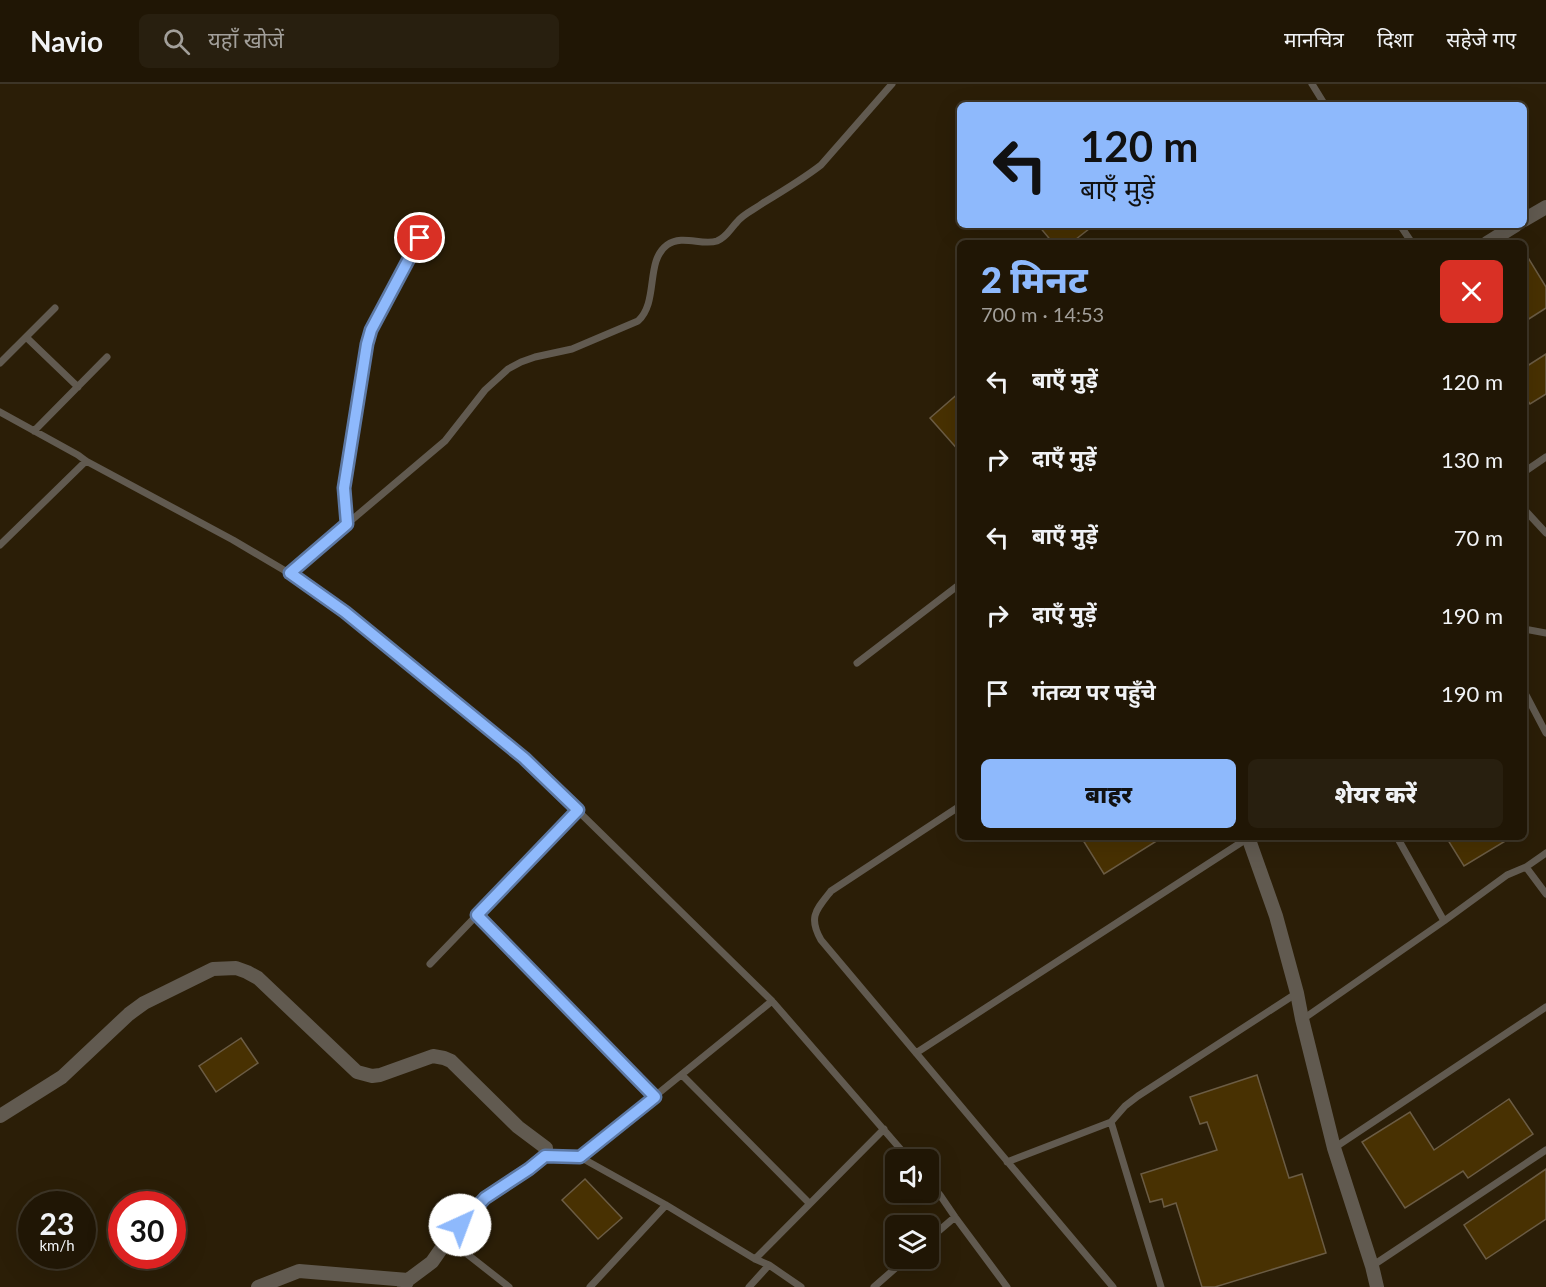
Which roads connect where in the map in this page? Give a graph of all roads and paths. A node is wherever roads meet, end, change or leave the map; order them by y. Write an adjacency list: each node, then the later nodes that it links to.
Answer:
1 (892, 84): 20 (lane)
2 (1312, 84): 3 (lane)
3 (1323, 102)
4 (1546, 207): 5 (street)
5 (1527, 218)
6 (1511, 228): 8 (street)
7 (420, 238): 20 (lane)
8 (1492, 240)
9 (55, 308): 10 (lane)
10 (26, 337): 12 (lane); 13 (lane)
11 (107, 357): 13 (lane)
12 (0, 363)
13 (78, 387): 15 (lane)
14 (0, 412): 15 (lane)
15 (34, 431): 17 (lane)
16 (1546, 457): 18 (lane)
17 (86, 461): 22 (lane); 23 (lane)
18 (1527, 470)
19 (1527, 512): 21 (lane)
20 (347, 524): 23 (lane)
21 (1546, 533)
22 (0, 544)
23 (290, 573): 31 (lane)
24 (957, 586): 27 (lane)
25 (1527, 630): 26 (lane)
26 (1546, 633)
27 (857, 663)
28 (1527, 697): 29 (lane)
29 (1546, 732)
30 (957, 808): 45 (lane)
31 (578, 810): 38 (lane); 42 (lane)
32 (1243, 840): 45 (lane)
33 (1249, 840): 41 (street)
34 (1399, 840): 39 (lane)
35 (1546, 853): 36 (lane)
36 (1526, 867): 37 (lane); 39 (lane)
37 (1546, 894)
38 (477, 915): 40 (lane); 47 (lane)
39 (1444, 921): 44 (lane)
40 (430, 964)
41 (1297, 993): 44 (street); 49 (lane)
42 (772, 1001): 46 (lane); 50 (lane)
43 (1546, 1007): 51 (lane)
44 (1302, 1019): 51 (street)
45 (916, 1053): 56 (lane)
46 (682, 1075): 47 (lane); 58 (lane)
47 (655, 1097): 55 (lane)
48 (0, 1116): 54 (street)
49 (1111, 1122): 56 (lane); 76 (lane)
50 (884, 1129): 52 (lane); 58 (lane)
51 (1334, 1148): 65 (street)
52 (901, 1149)
53 (1546, 1150): 65 (lane)
54 (545, 1156): 55 (lane); 62 (street)
55 (580, 1157): 59 (lane)
56 (1007, 1162): 75 (lane)
57 (939, 1194): 60 (lane)
58 (809, 1203): 63 (lane)
59 (666, 1205): 63 (lane); 70 (lane)
60 (955, 1217): 61 (lane); 74 (lane)
61 (939, 1231)
62 (448, 1239): 67 (street); 69 (lane)
63 (754, 1259): 64 (lane)
64 (769, 1265): 71 (lane); 72 (lane)
65 (1372, 1266): 77 (street)
66 (894, 1269): 73 (lane)
67 (406, 1284): 68 (street)
68 (258, 1287)
69 (508, 1287)
70 (590, 1287)
71 (749, 1287)
72 (801, 1287)
73 (874, 1287)
74 (1007, 1287)
75 (1113, 1287)
76 (1161, 1287)
77 (1377, 1287)

